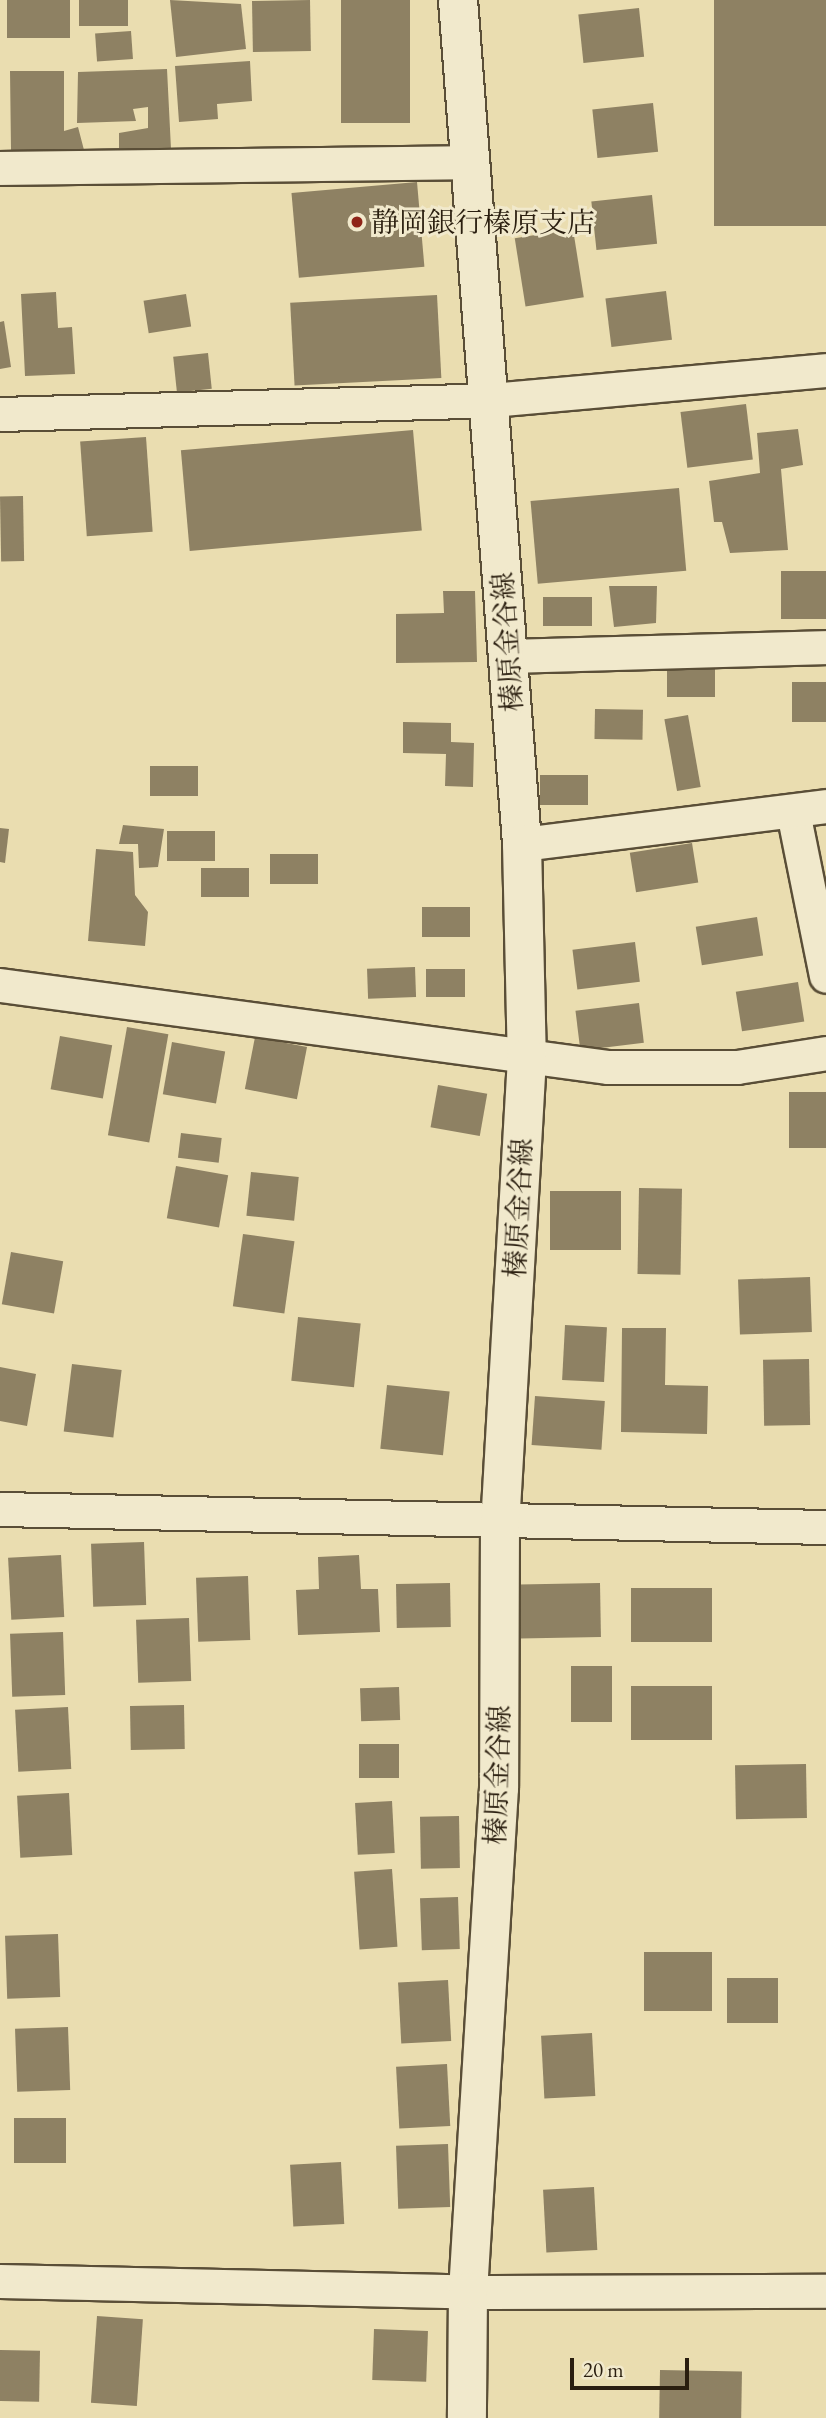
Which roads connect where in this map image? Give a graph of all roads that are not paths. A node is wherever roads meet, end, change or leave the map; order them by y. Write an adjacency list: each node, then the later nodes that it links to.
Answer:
1 (458, 0): 2 (main road, 榛原金谷線)
2 (466, 162): 3 (street); 5 (main road, 榛原金谷線)
3 (0, 168)
4 (826, 370): 5 (street)
5 (491, 400): 6 (street); 8 (main road, 榛原金谷線)
6 (0, 414)
7 (826, 647): 8 (street)
8 (507, 656): 11 (main road, 榛原金谷線)
9 (826, 806): 10 (street)
10 (793, 812): 11 (street); 12 (street)
11 (522, 844): 15 (main road, 榛原金谷線)
12 (826, 976)
13 (0, 985): 15 (street)
14 (826, 1053): 15 (street)
15 (527, 1058): 17 (main road, 榛原金谷線)
16 (0, 1509): 17 (street)
17 (500, 1523): 18 (street); 21 (main road, 榛原金谷線)
18 (826, 1527)
19 (0, 2281): 21 (street)
20 (826, 2291): 21 (street)
21 (468, 2292): 22 (main road, 榛原金谷線)
22 (467, 2418)

